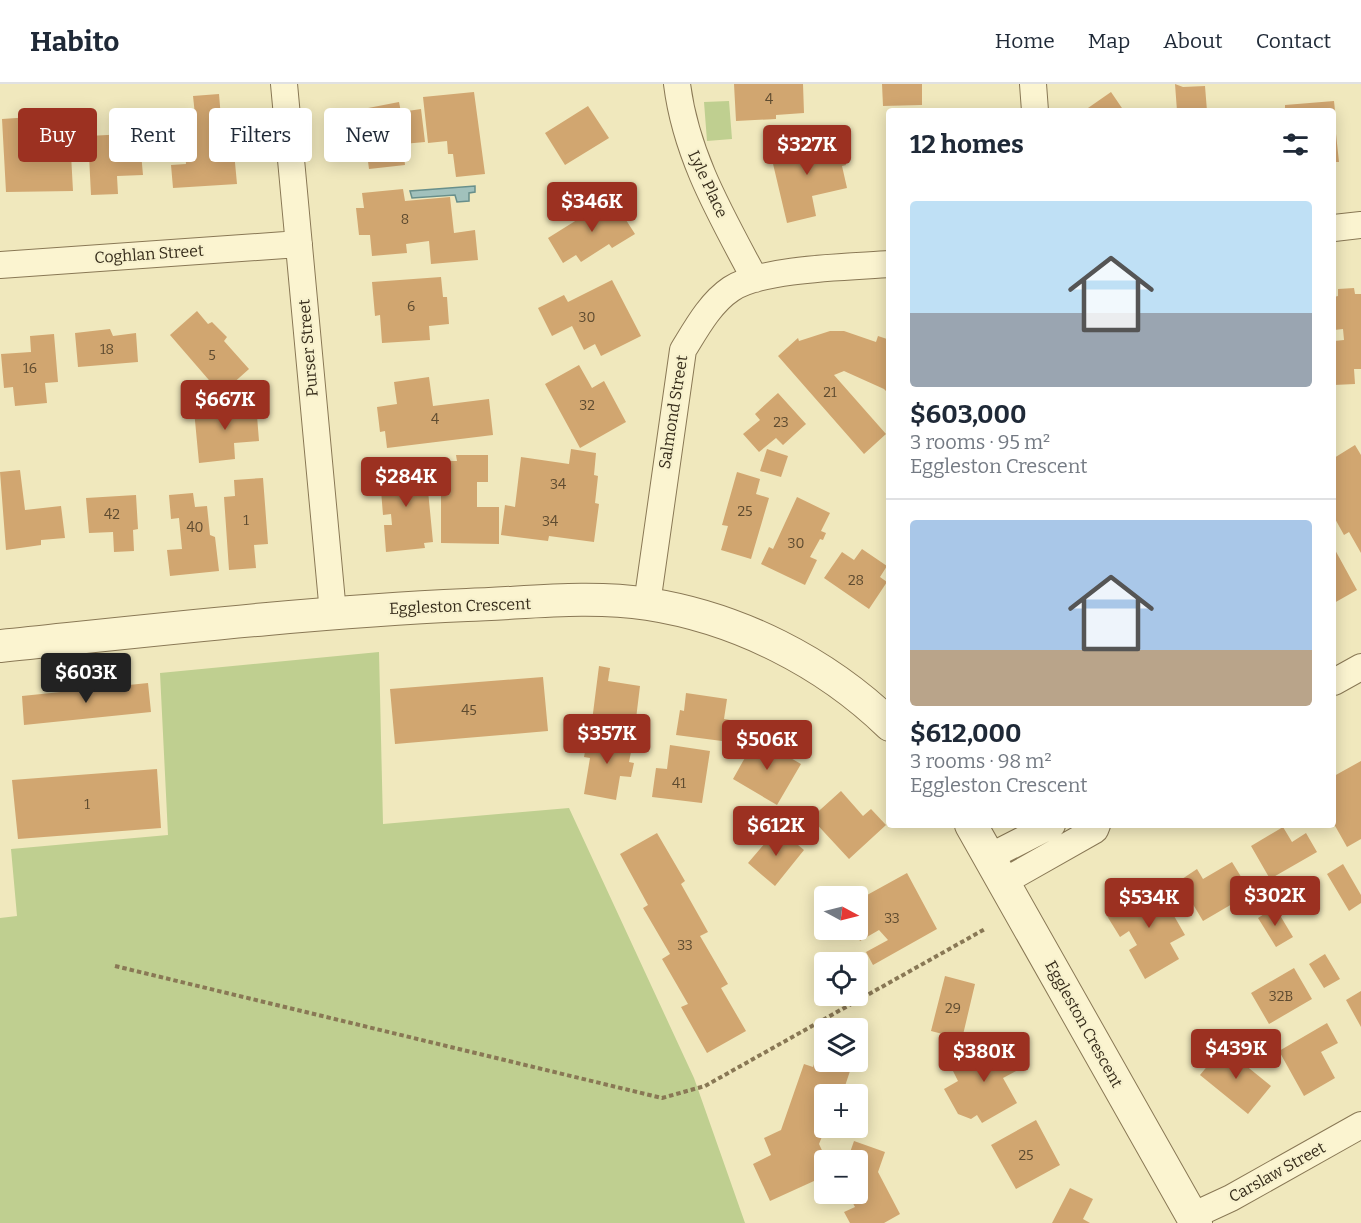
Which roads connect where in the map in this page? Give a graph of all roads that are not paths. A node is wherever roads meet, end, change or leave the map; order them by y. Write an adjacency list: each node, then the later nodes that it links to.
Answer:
1 (284, 84): 7 (street, Purser Street)
2 (677, 84): 10 (street, Lyle Place)
3 (1033, 84): 4 (street)
4 (1035, 108)
5 (1361, 225): 6 (street)
6 (1336, 228)
7 (298, 244): 9 (street, Coghlan Street); 12 (street, Purser Street)
8 (886, 264): 10 (street, Salmond Street)
9 (0, 265)
10 (755, 279): 11 (street, Salmond Street)
11 (647, 604): 12 (street, Eggleston Crescent); 16 (street, Eggleston Crescent)
12 (333, 613): 13 (street, Eggleston Crescent)
13 (0, 646)
14 (1361, 666): 15 (street)
15 (1336, 681)
16 (886, 721)
17 (973, 828): 20 (street, Eggleston Crescent)
18 (1048, 828): 20 (street)
19 (1096, 828): 20 (street)
20 (998, 868): 22 (street, Eggleston Crescent)
21 (1361, 1125): 22 (street, Carslaw Street)
22 (1194, 1220)

